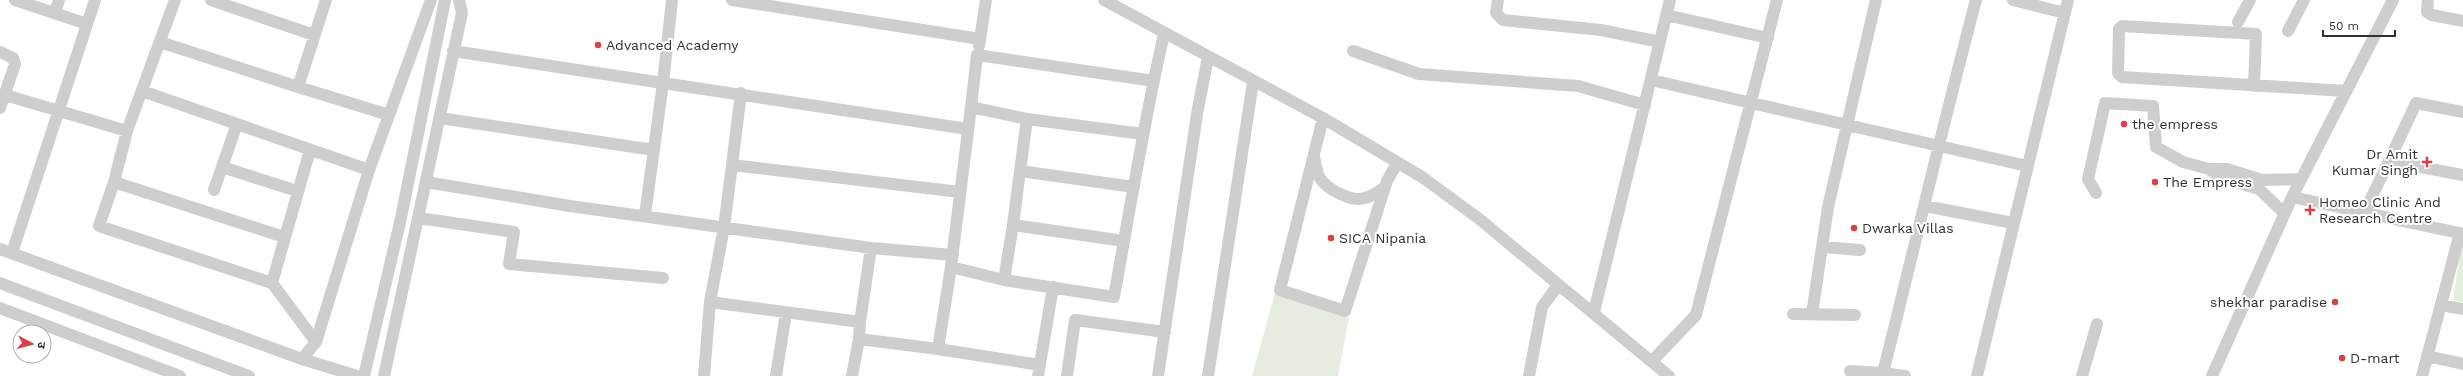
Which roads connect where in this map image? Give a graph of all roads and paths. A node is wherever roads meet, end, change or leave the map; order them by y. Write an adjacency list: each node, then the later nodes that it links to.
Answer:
1 (15, 0): 26 (street)
2 (59, 0): 26 (street)
3 (95, 0): 30 (street)
4 (175, 0): 36 (street)
5 (211, 0): 33 (street)
6 (326, 0): 33 (street)
7 (431, 0): 59 (street)
8 (445, 0): 139 (street)
9 (459, 0): 38 (street)
10 (672, 0): 46 (street)
11 (986, 0): 35 (street)
12 (1104, 0): 32 (street)
13 (1498, 0): 37 (street)
14 (1670, 0): 27 (street)
15 (1777, 0): 34 (street)
16 (1876, 0): 64 (street)
17 (1976, 0): 68 (street)
18 (2013, 0): 25 (street)
19 (2068, 0): 25 (street)
20 (2250, 0): 28 (street)
21 (2304, 0): 31 (street)
22 (2393, 0): 50 (street)
23 (2428, 0): 29 (street)
24 (740, 1): 35 (street)
25 (2065, 12): 75 (street)
26 (55, 13): 30 (street)
27 (1666, 15): 34 (street); 37 (street)
28 (2238, 22)
29 (2463, 22)
30 (87, 24): 57 (street)
31 (2288, 31)
32 (1164, 34): 42 (street); 44 (street)
33 (314, 36): 48 (street)
34 (1768, 38): 53 (street)
35 (980, 39): 41 (street)
36 (160, 42): 48 (street); 49 (street)
37 (1660, 42): 43 (street)
38 (453, 51): 46 (street); 60 (street)
39 (1353, 51): 54 (street)
40 (0, 52): 52 (street)
41 (978, 55): 44 (street); 55 (street)
42 (1208, 57): 45 (street); 125 (street)
43 (1651, 80): 53 (street); 54 (street)
44 (1154, 81): 67 (street)
45 (1253, 82): 62 (street); 146 (street)
46 (663, 83): 51 (street); 70 (street)
47 (2254, 86): 47 (street); 50 (street)
48 (298, 87): 59 (street)
49 (142, 91): 63 (street); 66 (street)
50 (2346, 91): 80 (street)
51 (741, 93): 65 (street); 74 (street)
52 (5, 95): 56 (street); 57 (street)
53 (1751, 103): 64 (street); 131 (street)
54 (1645, 105): 118 (street)
55 (971, 107): 61 (street); 65 (street)
56 (0, 108)
57 (59, 110): 66 (street); 106 (street)
58 (2463, 112): 72 (street)
59 (389, 115): 77 (street)
60 (440, 118): 70 (street); 82 (street)
61 (1027, 118): 67 (street); 78 (street)
62 (1323, 118): 71 (street); 73 (street)
63 (237, 124): 69 (street); 76 (street)
64 (1849, 124): 68 (street); 102 (street)
65 (968, 130): 88 (street)
66 (128, 131): 81 (street)
67 (1143, 134): 84 (street)
68 (1938, 146): 75 (street); 91 (street)
69 (310, 150): 77 (street); 87 (street)
70 (654, 150): 94 (street)
71 (1313, 152): 85 (street); 85 (street)
72 (2389, 161): 79 (street); 93 (street)
73 (1398, 163): 85 (street); 112 (street)
74 (732, 165): 88 (street); 98 (street)
75 (2027, 166): 96 (street)
76 (222, 167): 86 (street); 87 (street)
77 (369, 170): 127 (street)
78 (1020, 171): 84 (street); 97 (street)
79 (2463, 175)
80 (2302, 179): 83 (street); 90 (street)
81 (114, 182): 100 (street); 111 (street)
82 (426, 182): 94 (street); 95 (street)
83 (2261, 185): 89 (street); 92 (street)
84 (1134, 187): 101 (street)
85 (1384, 188)
86 (214, 190)
87 (297, 191): 100 (street)
88 (960, 192): 107 (street)
89 (2096, 193)
90 (2292, 197): 92 (street); 93 (street)
91 (1925, 206): 96 (street); 135 (street)
92 (2284, 213): 152 (street)
93 (2364, 213): 99 (street)
94 (645, 215): 98 (street)
95 (419, 218): 108 (street); 140 (street)
96 (2013, 223): 150 (street)
97 (1013, 225): 101 (street); 109 (street)
98 (724, 227): 103 (street); 114 (street)
99 (2462, 234): 115 (street)
100 (284, 237): 111 (street)
101 (1124, 241): 113 (street)
102 (1822, 247): 105 (street); 121 (street)
103 (871, 248): 107 (street); 123 (street)
104 (0, 249): 106 (street)
105 (1860, 250)
106 (12, 253): 130 (street)
107 (952, 261): 109 (street); 128 (street)
108 (663, 278)
109 (1004, 280): 113 (street)
110 (0, 283): 137 (street)
111 (272, 283): 127 (street)
112 (1558, 285): 118 (street); 147 (street)
113 (1053, 287): 133 (street)
114 (710, 302): 119 (street); 141 (street)
115 (2441, 304): 117 (street); 129 (street)
116 (0, 308): 136 (street)
117 (2463, 309)
118 (1594, 312): 131 (street)
119 (786, 313): 123 (street); 142 (street)
120 (1793, 314): 121 (street)
121 (1812, 314): 122 (street)
122 (1855, 314)
123 (860, 322): 126 (street)
124 (2097, 324): 151 (street)
125 (1165, 332): 144 (street); 145 (street)
126 (859, 339): 128 (street); 143 (street)
127 (316, 342): 130 (street)
128 (938, 349): 133 (street)
129 (2427, 356): 132 (street); 153 (street)
130 (302, 359): 138 (street)
131 (1652, 361): 148 (street)
132 (2463, 364)
133 (1039, 370)
134 (1850, 371): 135 (street)
135 (1883, 373): 149 (street)
136 (180, 376)
137 (249, 376)
138 (356, 376)
139 (364, 376)
140 (384, 376)
141 (704, 376)
142 (776, 376)
143 (852, 376)
144 (1067, 376)
145 (1158, 376)
146 (1208, 376)
147 (1529, 376)
148 (1669, 376)
149 (1905, 376)
150 (1977, 376)
151 (2082, 376)
152 (2212, 376)
153 (2422, 376)

